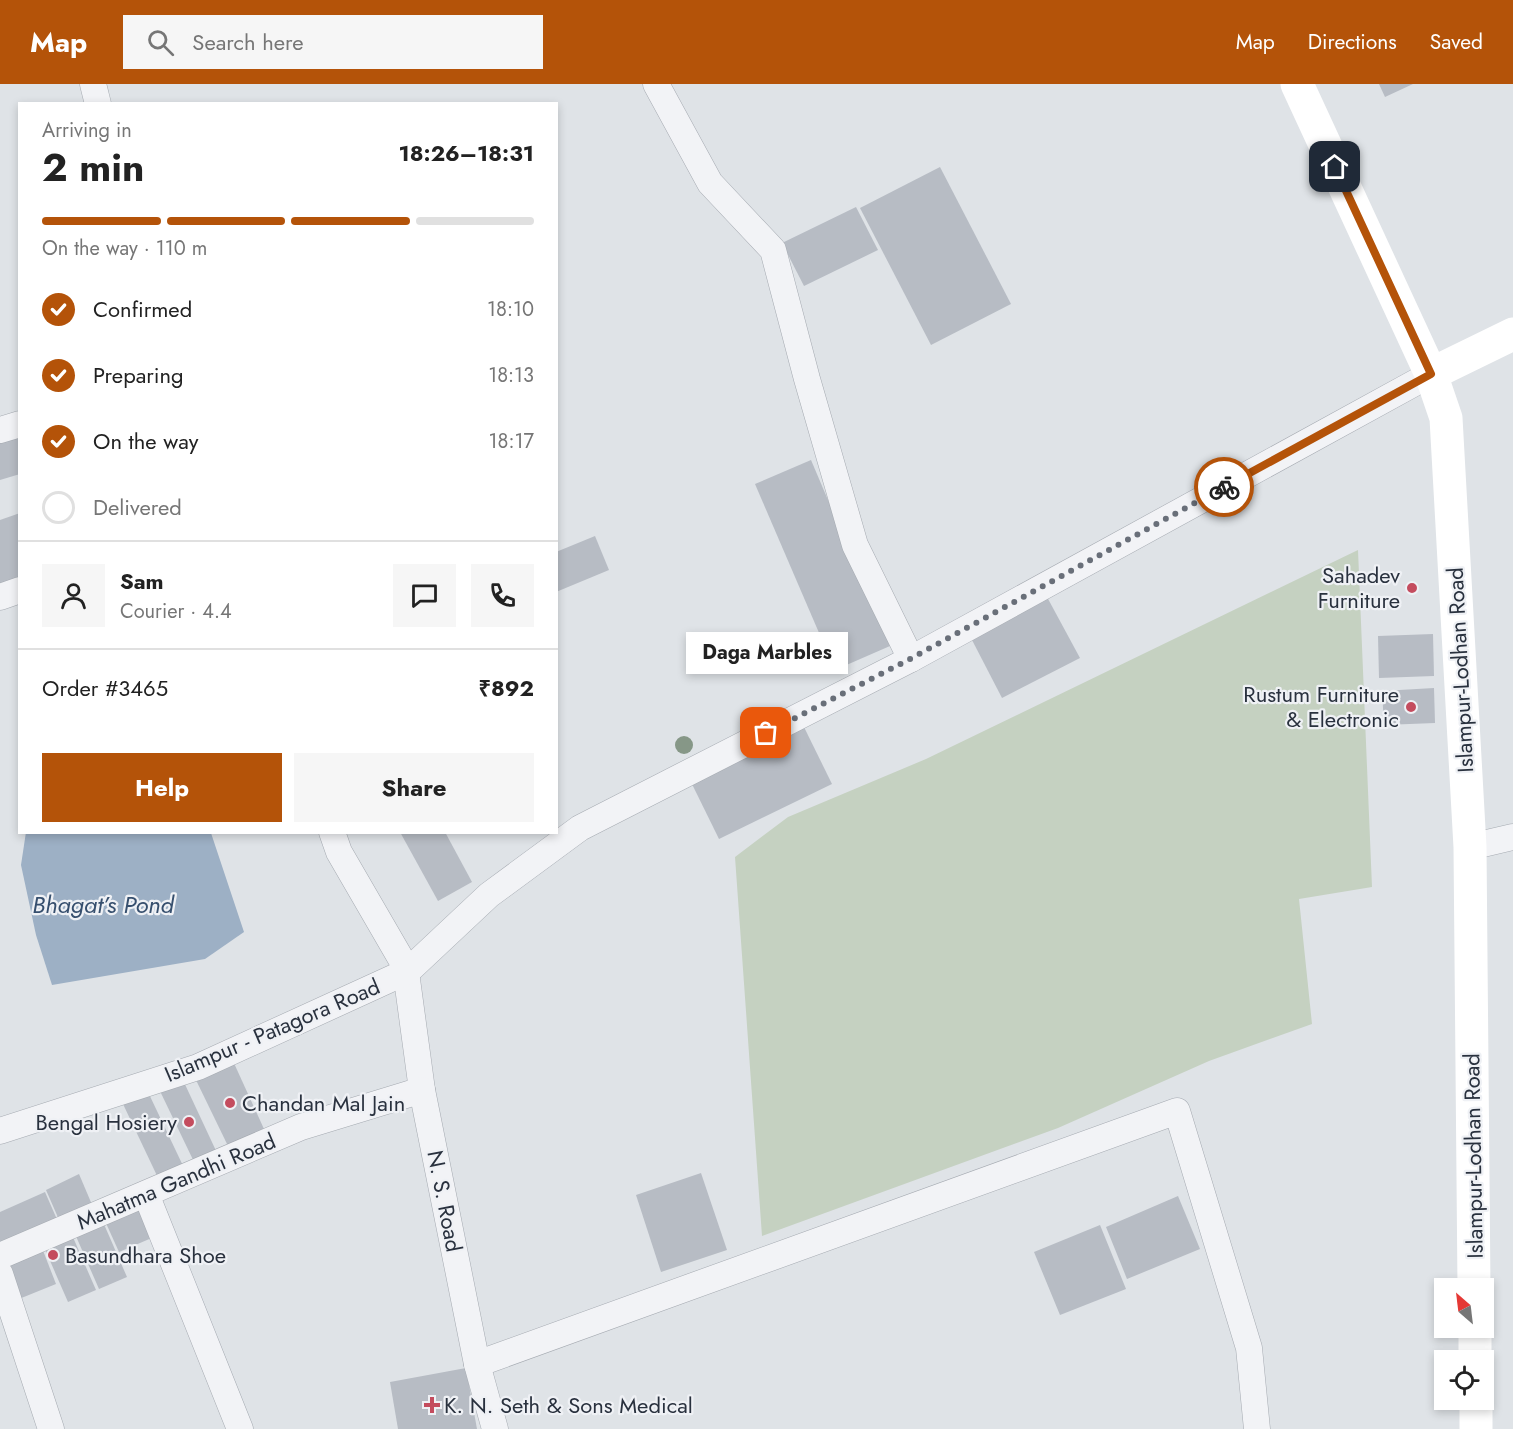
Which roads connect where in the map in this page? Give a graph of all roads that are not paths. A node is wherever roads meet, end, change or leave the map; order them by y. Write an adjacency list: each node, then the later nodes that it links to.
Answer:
1 (93, 84): 4 (street)
2 (656, 84): 11 (street)
3 (1297, 84): 6 (main road, Islampur-Lodhan Road)
4 (98, 102)
5 (1513, 334): 6 (main road)
6 (1431, 374): 11 (street, Islampur - Patagora Road); 14 (main road, Islampur-Lodhan Road)
7 (18, 425): 8 (street)
8 (0, 430)
9 (18, 591): 10 (street)
10 (0, 597)
11 (910, 659): 15 (street, Islampur - Patagora Road)
12 (333, 834): 15 (street)
13 (1513, 837): 14 (street)
14 (1470, 847): 21 (main road, Islampur-Lodhan Road)
15 (407, 971): 16 (street, N. S. Road); 17 (street, Islampur - Patagora Road)
16 (423, 1090): 18 (street, Mahatma Gandhi Road); 22 (street, N. S. Road)
17 (0, 1131)
18 (146, 1194): 19 (street, Mahatma Gandhi Road); 25 (street)
19 (0, 1256)
20 (0, 1274): 24 (street)
21 (1474, 1278)
22 (477, 1364): 26 (street, N. S. Road); 27 (street)
23 (1476, 1410): 28 (main road)
24 (51, 1429)
25 (240, 1429)
26 (495, 1429)
27 (1257, 1429)
28 (1476, 1429)

